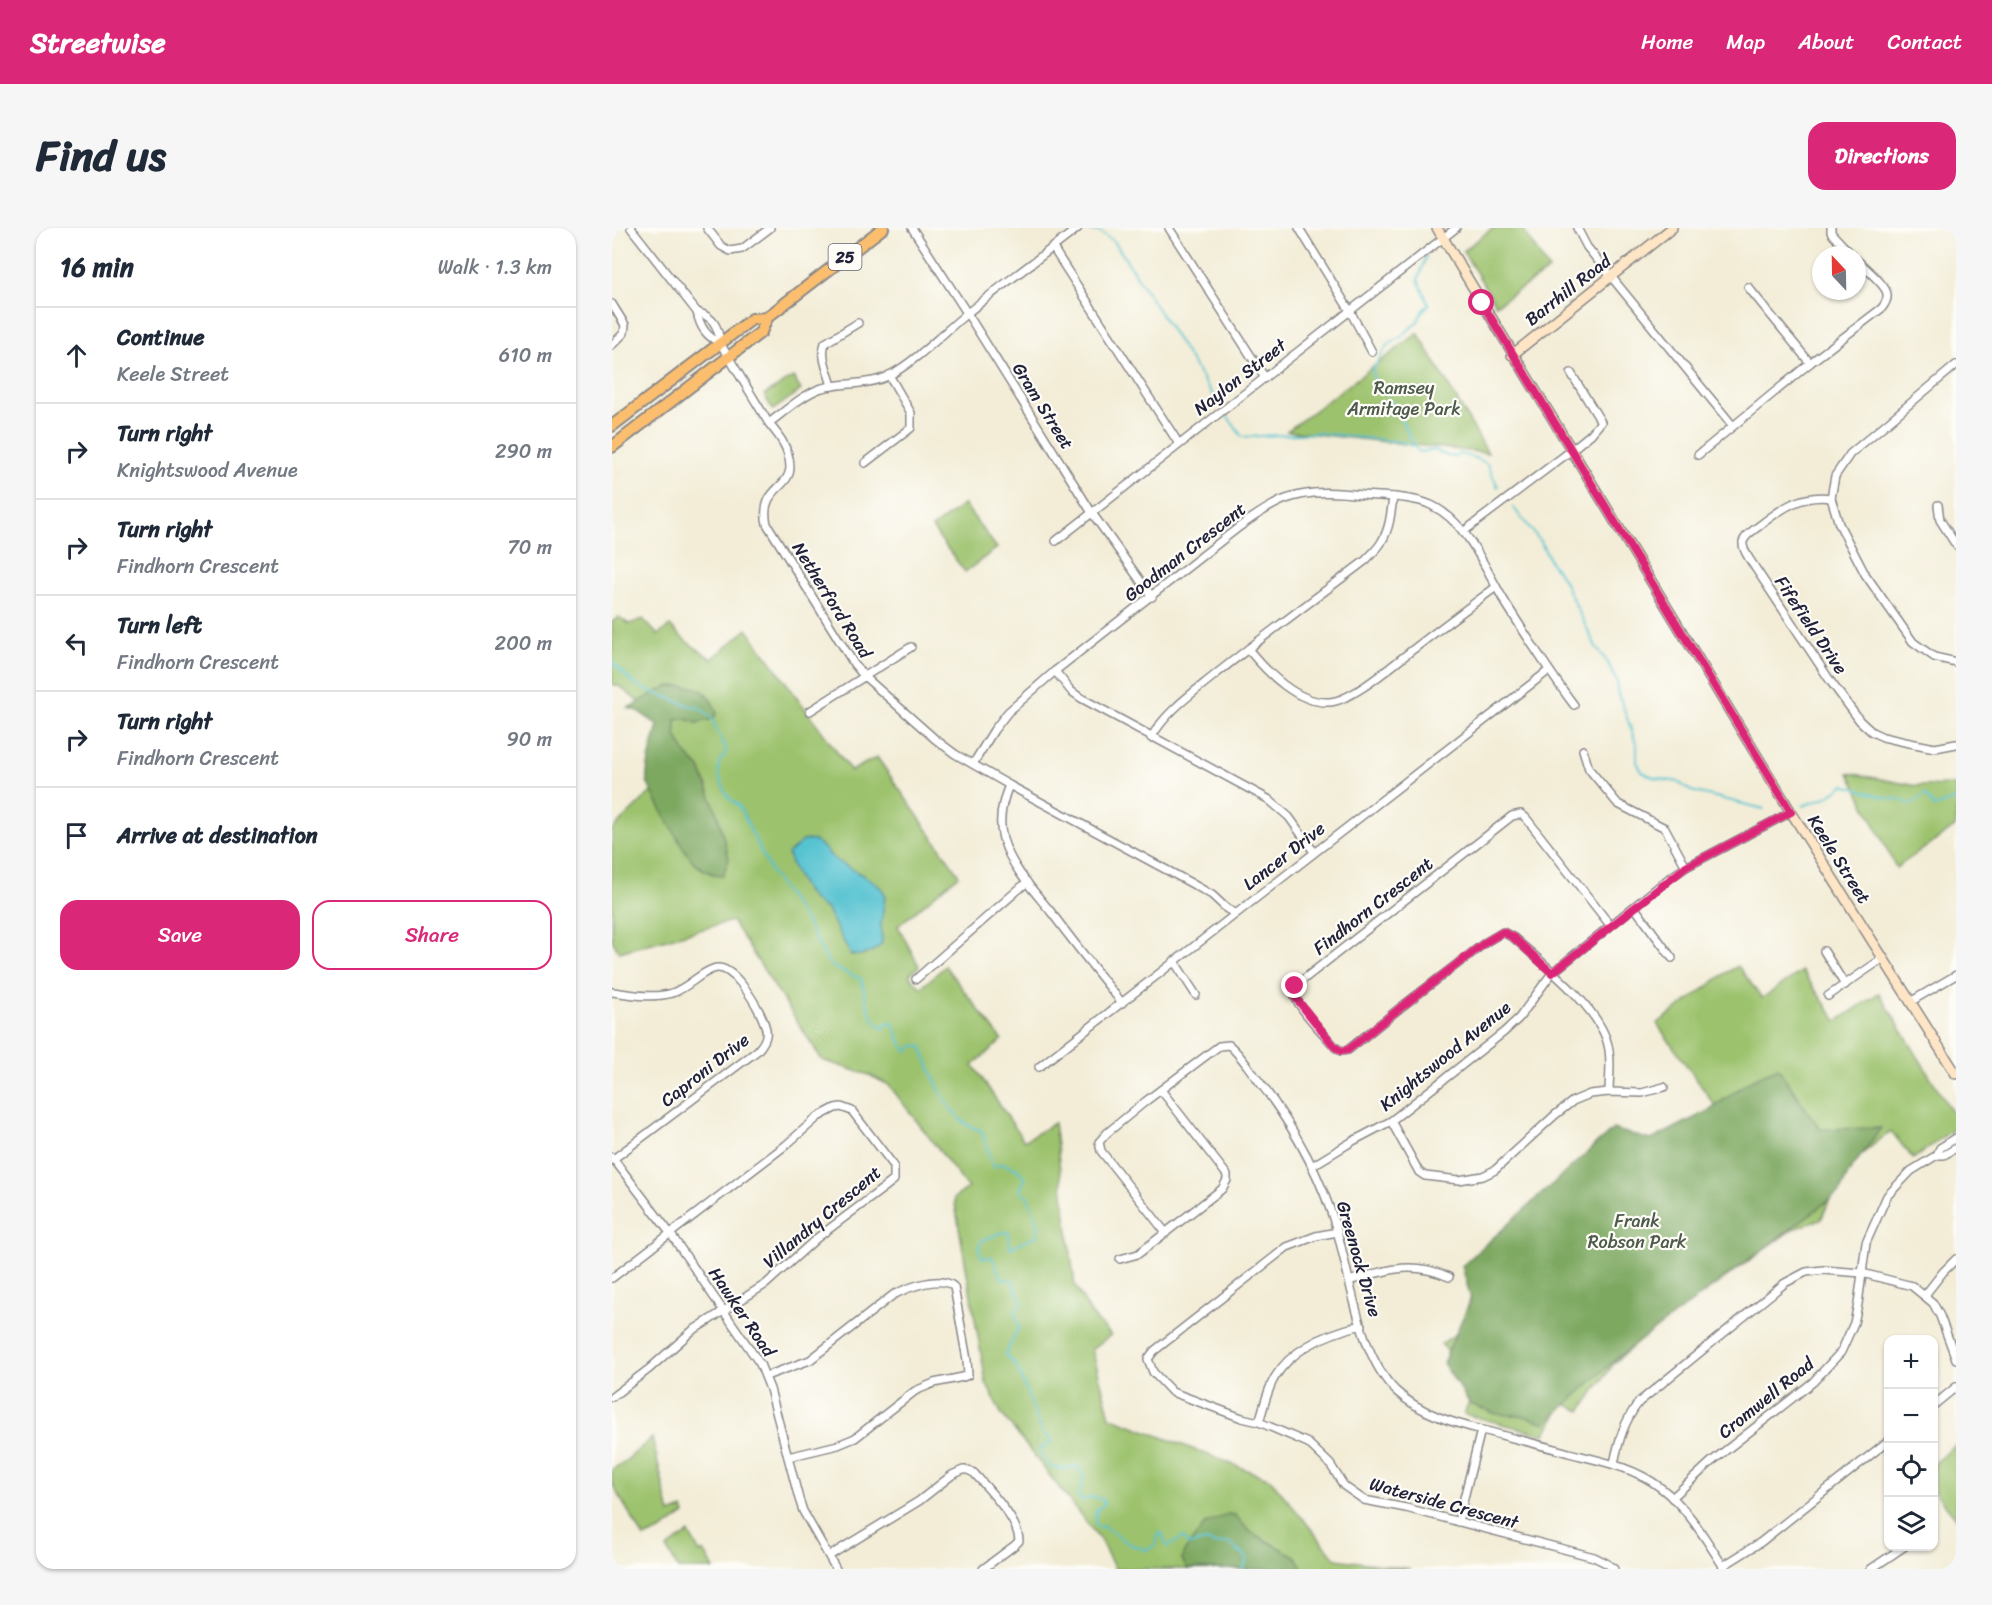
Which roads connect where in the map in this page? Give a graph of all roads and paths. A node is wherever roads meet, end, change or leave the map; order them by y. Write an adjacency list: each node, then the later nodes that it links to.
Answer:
1 (631, 228): 22 (street)
2 (707, 228): 3 (street)
3 (770, 228)
4 (883, 228): 24 (main road, 25)
5 (912, 228): 23 (street, Gram Street)
6 (1078, 228): 16 (street)
7 (1169, 228): 35 (street)
8 (1299, 228): 21 (street)
9 (1437, 228): 14 (main road, Keele Street)
10 (1456, 228): 14 (street, Naylon Street)
11 (1577, 228): 18 (street)
12 (1672, 228): 18 (main road, Barrhill Road)
13 (1832, 228): 15 (street)
14 (1443, 237): 21 (street, Naylon Street); 29 (main road, Keele Street)
15 (1843, 246)
16 (1053, 248): 23 (street); 40 (street)
17 (1866, 269): 31 (street)
18 (1612, 276): 29 (main road, Barrhill Road); 39 (street)
19 (1748, 287): 31 (street)
20 (612, 304): 27 (street)
21 (1350, 311): 28 (street); 35 (street, Naylon Street)
22 (697, 312): 26 (street); 26 (street)
23 (967, 313): 34 (street); 48 (street, Gram Street)
24 (767, 318): 26 (main road, 25); 30 (main road, 25)
25 (858, 323): 36 (street)
26 (720, 342): 30 (street, Netherford Road); 38 (main road, 25)
27 (612, 345)
28 (1372, 352)
29 (1512, 355): 42 (main road, Keele Street)
30 (729, 356): 37 (street, Netherford Road); 41 (main road, 25)
31 (1810, 363): 39 (street)
32 (1956, 365): 46 (street)
33 (1571, 373): 42 (street)
34 (889, 375): 36 (street); 44 (street)
35 (1264, 378): 40 (street, Naylon Street)
36 (832, 386): 37 (street)
37 (769, 423): 59 (street, Netherford Road)
38 (612, 426)
39 (1733, 426): 43 (street)
40 (1179, 444): 48 (street, Naylon Street)
41 (612, 447)
42 (1571, 449): 49 (street); 67 (main road, Keele Street)
43 (1698, 455)
44 (865, 464)
45 (1394, 497): 49 (street, Goodman Crescent); 53 (street, Goodman Crescent); 55 (street)
46 (1831, 498): 56 (street); 63 (street, Fifefield Drive)
47 (1938, 504): 51 (street)
48 (1092, 513): 50 (street, Naylon Street); 53 (street, Gram Street)
49 (1463, 532): 52 (street, Goodman Crescent)
50 (1056, 541)
51 (1956, 545)
52 (1496, 586): 55 (street); 57 (street, Goodman Crescent)
53 (1152, 597): 58 (street, Goodman Crescent)
54 (911, 646): 59 (street)
55 (1248, 649): 62 (street)
56 (1956, 662)
57 (1548, 670): 60 (street, Goodman Crescent); 68 (street, Lancer Drive)
58 (1055, 671): 62 (street); 65 (street, Goodman Crescent)
59 (864, 676): 61 (street); 65 (street, Netherford Road)
60 (1574, 705)
61 (810, 711)
62 (1151, 738): 68 (street)
63 (1956, 744)
64 (1583, 750): 69 (street)
65 (973, 764): 66 (street, Netherford Road)
66 (1009, 785): 70 (street); 72 (street, Netherford Road)
67 (1791, 812): 69 (street, Knightswood Avenue); 76 (main road, Keele Street)
68 (1314, 852): 72 (street, Lancer Drive)
69 (1686, 867): 71 (street, Knightswood Avenue)
70 (1027, 882): 80 (street); 86 (street)
71 (1635, 908): 73 (street, Knightswood Avenue); 75 (street)
72 (1235, 913): 77 (street, Lancer Drive)
73 (1610, 926): 78 (street, Knightswood Avenue); 78 (street, Findhorn Crescent)
74 (1824, 951): 81 (street)
75 (1672, 958)
76 (1882, 959): 81 (street); 85 (main road, Keele Street)
77 (1174, 961): 83 (street); 86 (street, Lancer Drive)
78 (1552, 973): 91 (street); 92 (street, Knightswood Avenue)
79 (1956, 975): 85 (street)
80 (916, 979)
81 (1845, 985): 84 (street)
82 (612, 992): 96 (street, Caproni Drive)
83 (1196, 995)
84 (1828, 996)
85 (1910, 1002): 88 (main road, Keele Street)
86 (1122, 1003): 87 (street, Lancer Drive)
87 (1039, 1067)
88 (1956, 1074)
89 (1664, 1087): 91 (street)
90 (1161, 1090): 97 (street, Greenock Drive); 100 (street); 100 (street, Greenock Drive)
91 (1609, 1092): 92 (street)
92 (1391, 1121): 97 (street, Knightswood Avenue)
93 (1956, 1138): 95 (street, Cromwell Road)
94 (1956, 1148): 95 (street, Cromwell Road)
95 (1937, 1155): 103 (street, Cromwell Road)
96 (613, 1159): 99 (street, Hawker Road)
97 (1312, 1166): 98 (street, Greenock Drive)
98 (1338, 1232): 106 (street, Greenock Drive); 115 (street, Waterside Crescent)
99 (670, 1233): 104 (street, Villandry Crescent); 108 (street, Hawker Road); 108 (street, Villandry Crescent)
100 (1166, 1233): 101 (street)
101 (1120, 1259)
102 (1956, 1259): 107 (street)
103 (1862, 1274): 107 (street); 119 (street); 120 (street, Cromwell Road)
104 (612, 1278)
105 (1449, 1278): 106 (street)
106 (1349, 1281): 109 (street, Greenock Drive)
107 (1925, 1295): 110 (street)
108 (724, 1310): 111 (street, Hawker Road); 113 (street, Villandry Crescent)
109 (1362, 1326): 115 (street); 116 (street, Greenock Drive)
110 (1956, 1359)
111 (766, 1376): 118 (street, Hawker Road); 118 (street)
112 (1956, 1387): 114 (street)
113 (612, 1397)
114 (1938, 1402)
115 (1259, 1422): 121 (street, Waterside Crescent)
116 (1481, 1430): 119 (street, Greenock Drive); 121 (street)
117 (1885, 1443): 124 (street)
118 (788, 1457): 123 (street, Hawker Road)
119 (1614, 1463): 120 (street, Greenock Drive)
120 (1672, 1498): 124 (street, Greenock Drive)
121 (1458, 1522): 127 (street, Waterside Crescent)
122 (1898, 1551): 128 (street)
123 (829, 1556): 125 (street, Hawker Road); 126 (street)
124 (1724, 1568)
125 (836, 1569)
126 (983, 1569)
127 (1614, 1569)
128 (1871, 1569)

